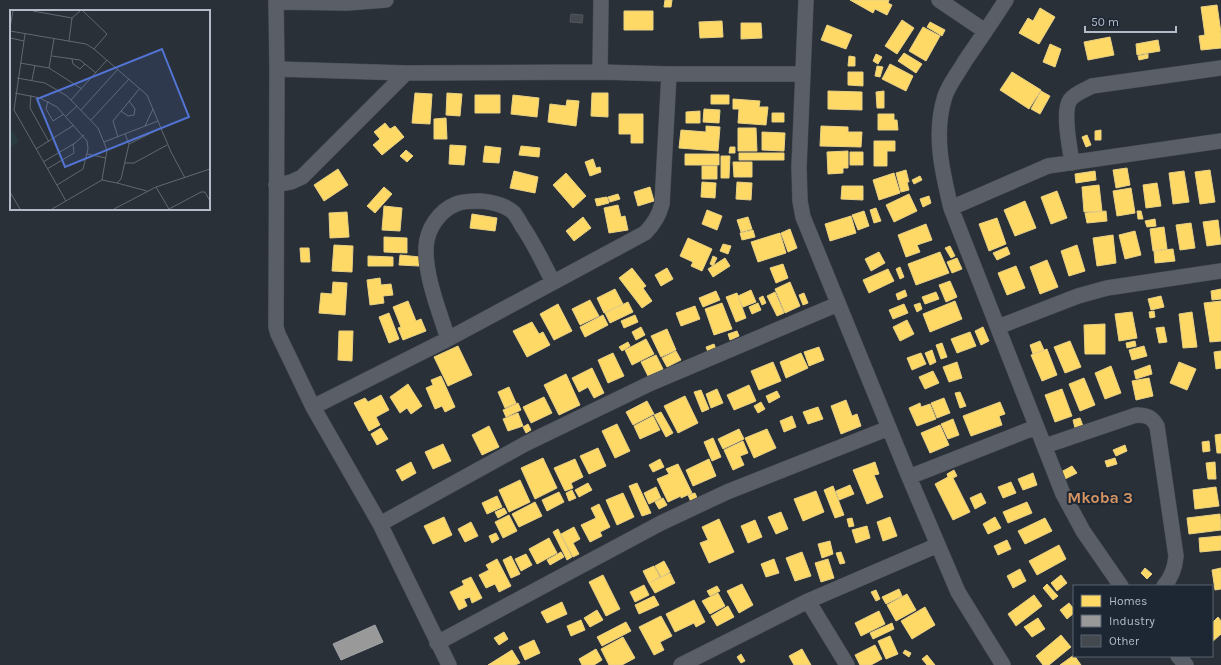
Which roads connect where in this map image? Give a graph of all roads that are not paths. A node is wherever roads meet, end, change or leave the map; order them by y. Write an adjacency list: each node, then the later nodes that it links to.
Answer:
1 (386, 0): 6 (street)
2 (601, 0): 10 (street)
3 (806, 0): 13 (street)
4 (938, 0): 7 (street)
5 (1006, 0): 7 (street)
6 (276, 1): 9 (street)
7 (985, 31): 17 (street)
8 (1221, 68): 15 (street)
9 (278, 69): 11 (street); 16 (street)
10 (600, 72): 11 (street); 12 (street)
11 (406, 73): 16 (street)
12 (669, 74): 13 (street); 19 (street)
13 (803, 74): 20 (street)
14 (1221, 141): 15 (street)
15 (1072, 163): 17 (street)
16 (276, 185): 23 (street)
17 (951, 208): 21 (street)
18 (1221, 272): 21 (street)
19 (553, 282): 22 (street); 22 (street)
20 (838, 304): 25 (street); 28 (street)
21 (998, 327): 24 (street)
22 (448, 339): 23 (street)
23 (313, 407): 28 (street)
24 (1036, 427): 26 (street); 27 (street)
25 (889, 428): 27 (street); 33 (street)
26 (1045, 446): 30 (street); 31 (street)
27 (909, 478): 29 (street)
28 (380, 524): 33 (street)
29 (938, 545): 32 (street); 38 (street)
30 (1120, 585)
31 (1165, 585)
32 (808, 601): 36 (street); 37 (street)
33 (437, 643): 35 (street)
34 (1179, 657): 39 (street)
35 (449, 665)
36 (681, 665)
37 (847, 665)
38 (1004, 665)
39 (1186, 665)

